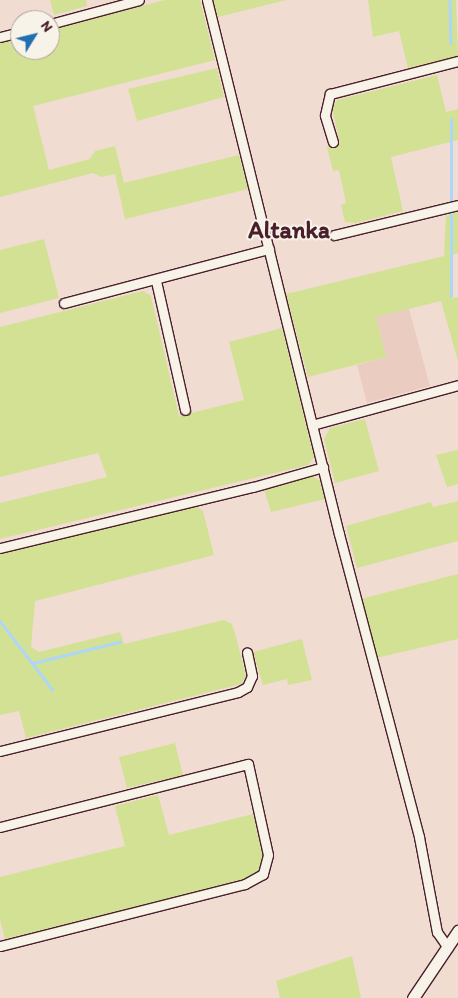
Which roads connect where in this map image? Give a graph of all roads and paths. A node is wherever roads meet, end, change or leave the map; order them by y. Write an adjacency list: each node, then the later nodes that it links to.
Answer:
1 (139, 0): 3 (street)
2 (207, 0): 8 (street)
3 (60, 21)
4 (458, 61): 5 (street)
5 (332, 142)
6 (458, 205): 7 (street)
7 (334, 235)
8 (269, 249): 9 (street); 13 (street)
9 (156, 281): 10 (street); 12 (street)
10 (64, 303)
11 (458, 385): 13 (street)
12 (184, 410)
13 (312, 425): 14 (street)
14 (322, 467): 15 (street); 21 (street)
15 (0, 548)
16 (247, 653): 17 (street)
17 (0, 751)
18 (0, 827): 20 (street)
19 (458, 931): 21 (street)
20 (0, 946)
21 (448, 948): 22 (street)
22 (413, 998)

